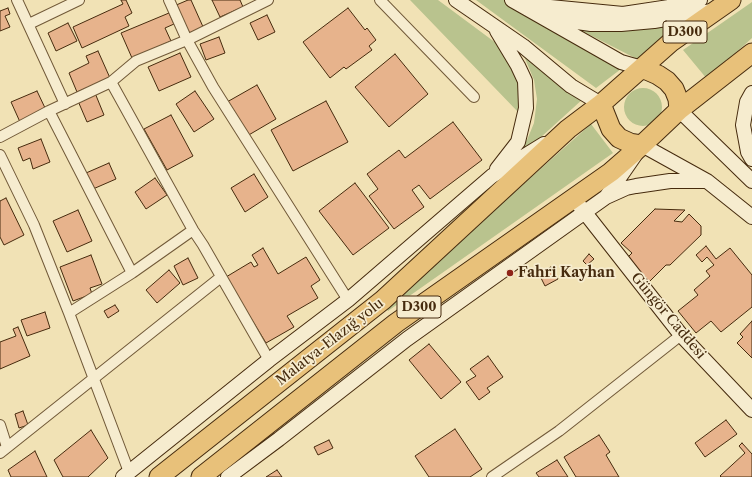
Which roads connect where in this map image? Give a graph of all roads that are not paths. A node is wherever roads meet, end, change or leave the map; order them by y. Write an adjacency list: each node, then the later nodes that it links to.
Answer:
1 (17, 0): 12 (street)
2 (79, 0): 12 (street)
3 (169, 0): 14 (street)
4 (268, 0): 14 (street)
5 (380, 0): 19 (street)
6 (456, 0): 13 (street)
7 (512, 0): 16 (street)
8 (524, 0): 11 (street)
9 (700, 0): 11 (street)
10 (724, 5): 11 (street); 16 (highway, D300)
11 (540, 6)
12 (29, 24): 20 (street)
13 (494, 26): 21 (street); 29 (street)
14 (187, 40): 17 (street); 38 (street)
15 (752, 53): 22 (highway)
16 (642, 68): 21 (highway); 22 (highway)
17 (111, 82): 20 (street); 35 (street)
18 (752, 93): 28 (street)
19 (474, 97)
20 (65, 104): 23 (street)
21 (600, 104): 24 (highway, Malatya-Elazığ yolu / D300); 26 (highway)
22 (679, 110): 26 (highway); 31 (street)
23 (49, 111): 25 (street); 36 (street)
24 (568, 129): 29 (street); 47 (highway, Malatya-Elazığ yolu / D300)
25 (0, 137)
26 (642, 145): 30 (street); 32 (street); 33 (highway, Malatya-Elazığ yolu / D300)
27 (0, 155): 39 (street)
28 (752, 159)
29 (492, 176): 38 (street)
30 (707, 181): 32 (street); 34 (street)
31 (752, 181)
32 (606, 197): 33 (street)
33 (579, 206): 40 (street, Güngör Caddesi); 48 (highway, Malatya-Elazığ yolu / D300); 49 (street)
34 (752, 217)
35 (193, 230): 36 (street); 37 (street)
36 (132, 272): 39 (street)
37 (221, 277): 41 (street); 42 (street)
38 (348, 300): 41 (street)
39 (69, 314): 42 (street)
40 (681, 335): 43 (street, Güngör Caddesi); 50 (street)
41 (269, 360): 46 (street)
42 (93, 378): 45 (street); 46 (street)
43 (752, 410)
44 (0, 425): 45 (street)
45 (4, 450)
46 (126, 474)
47 (160, 477)
48 (201, 477)
49 (228, 477)
50 (492, 477)

